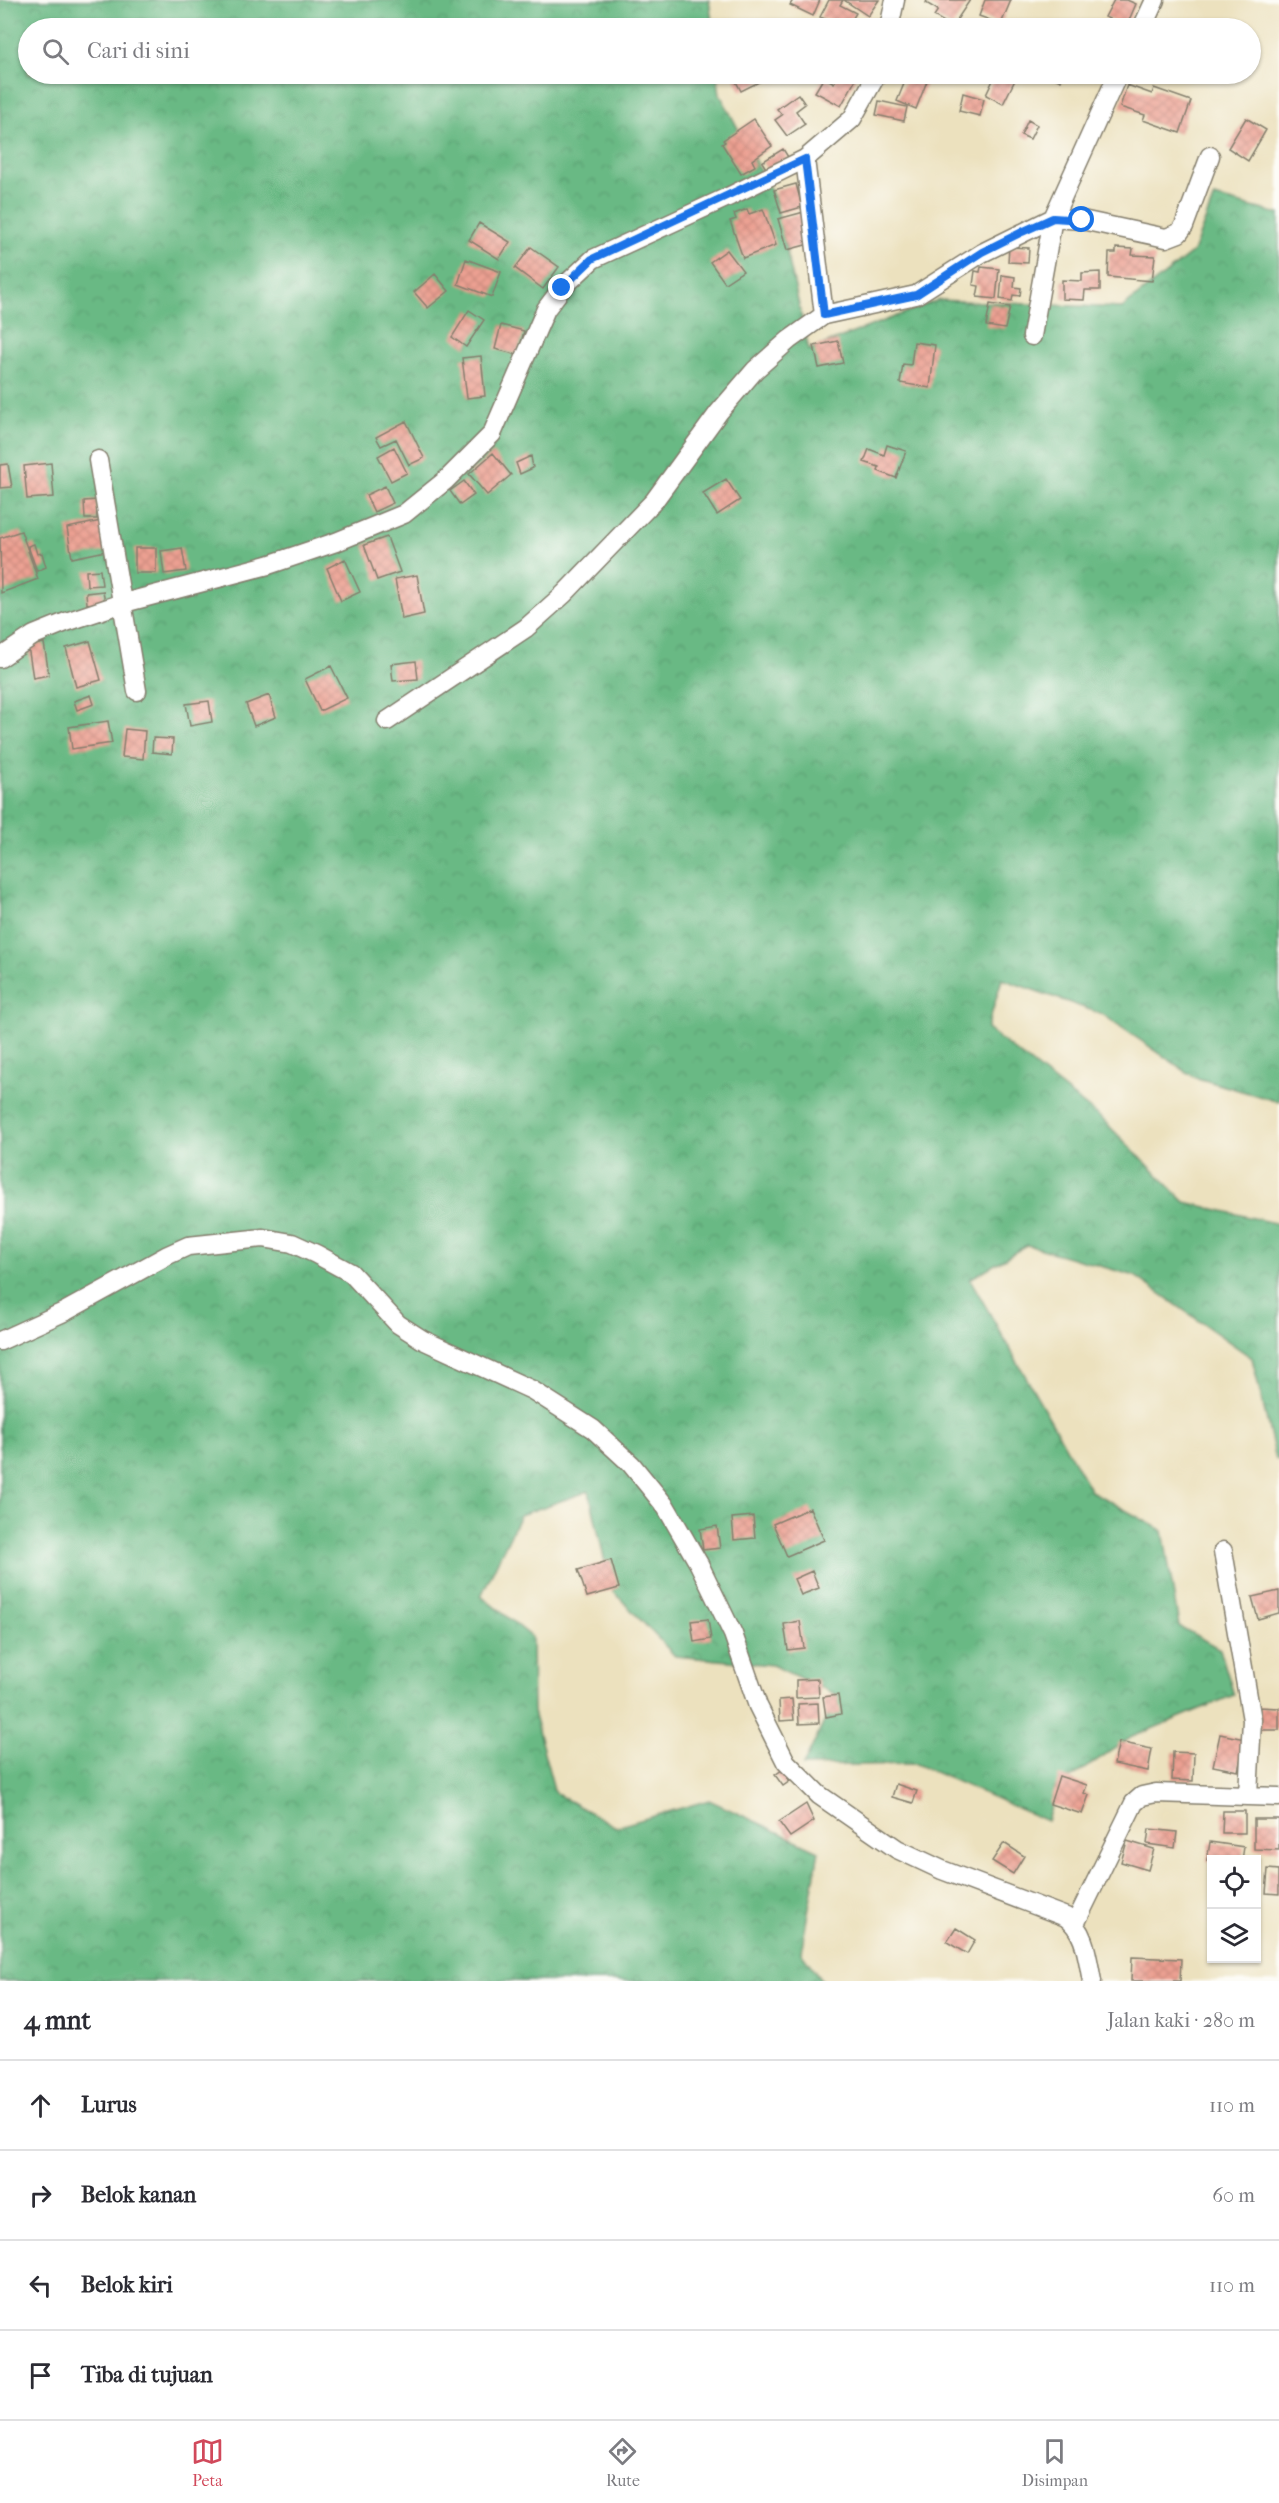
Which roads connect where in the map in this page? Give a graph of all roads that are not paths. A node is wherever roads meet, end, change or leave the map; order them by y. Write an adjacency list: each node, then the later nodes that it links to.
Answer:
1 (895, 0): 3 (street)
2 (1155, 0): 4 (street)
3 (891, 18)
4 (1147, 18)
5 (871, 84): 8 (street)
6 (1107, 84): 9 (street)
7 (1210, 156): 9 (street)
8 (805, 159): 10 (street); 13 (street)
9 (1053, 218): 10 (street); 11 (street)
10 (824, 315): 16 (street)
11 (1032, 336)
12 (98, 460): 13 (street)
13 (120, 604): 14 (street); 15 (street)
14 (0, 658)
15 (137, 691)
16 (387, 721)
17 (0, 1341): 21 (street)
18 (1223, 1551): 19 (street)
19 (1248, 1795): 20 (street); 21 (street)
20 (1279, 1797)
21 (1075, 1924): 22 (street)
22 (1092, 1981)

